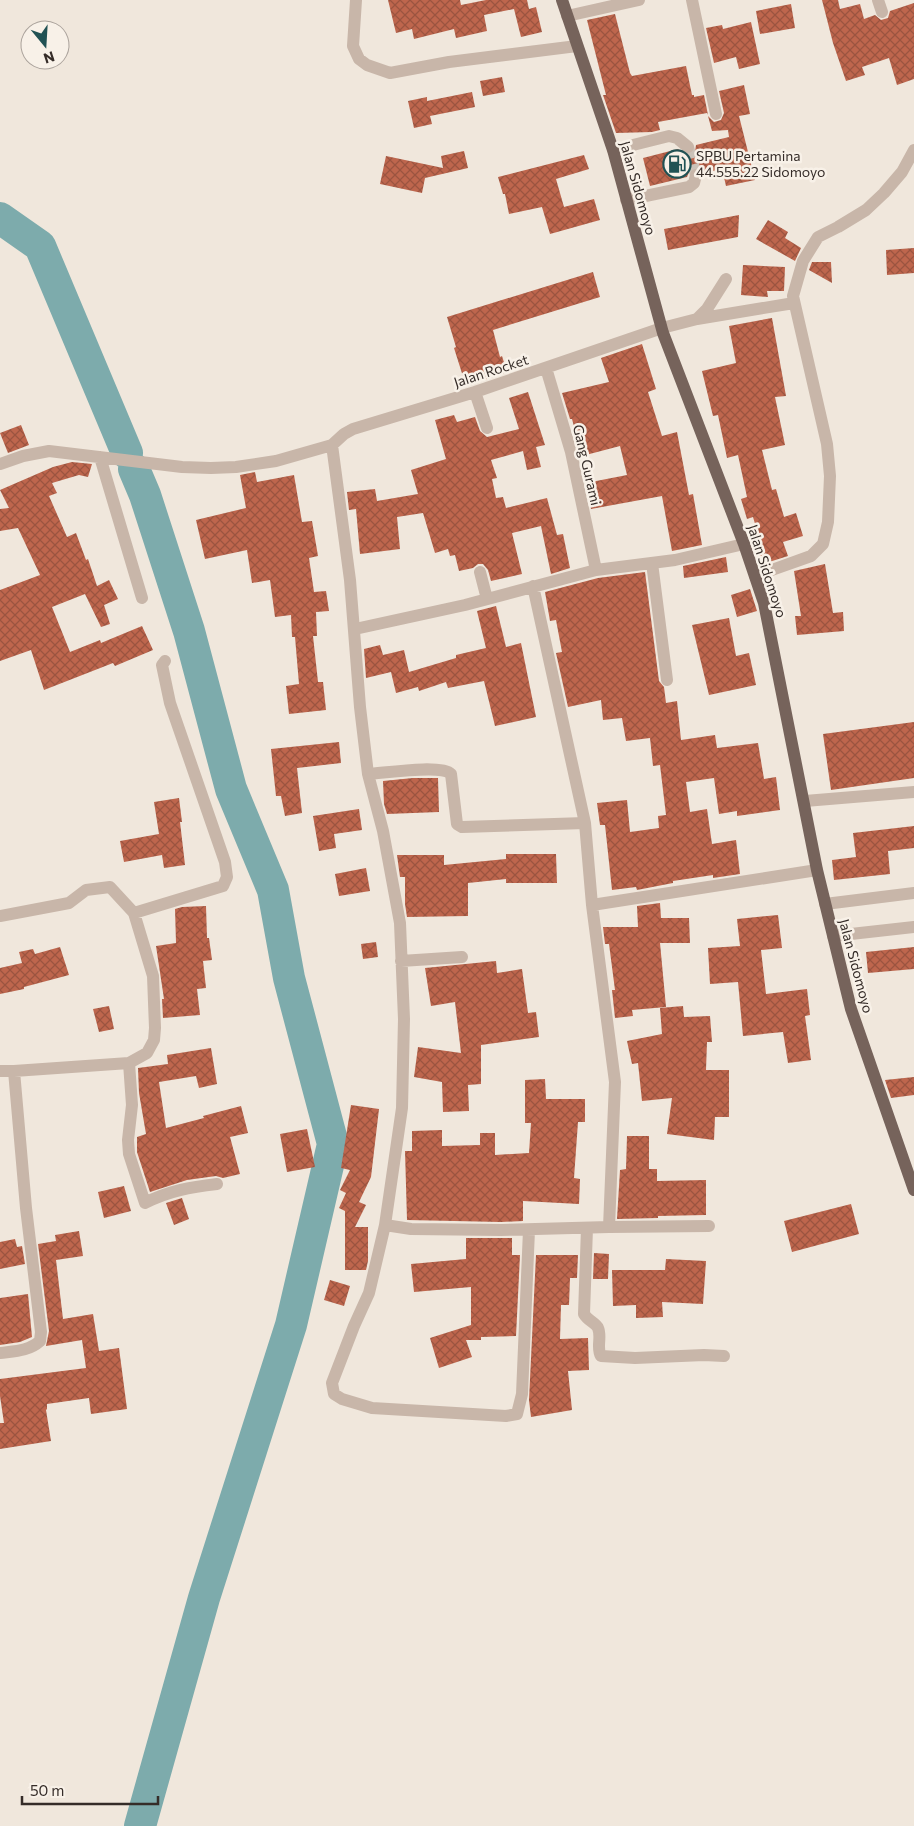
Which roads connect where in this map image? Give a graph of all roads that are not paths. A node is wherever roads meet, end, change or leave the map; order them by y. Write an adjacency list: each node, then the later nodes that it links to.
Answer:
1 (356, 0): 6 (street)
2 (562, 0): 5 (main road, Jalan Sidomoyo)
3 (639, 0): 5 (street)
4 (692, 0): 7 (street)
5 (567, 16): 6 (main road, Jalan Sidomoyo)
6 (577, 46): 9 (main road, Jalan Sidomoyo)
7 (716, 114)
8 (688, 147): 9 (street)
9 (613, 150): 12 (main road, Jalan Sidomoyo)
10 (914, 150): 14 (street)
11 (696, 175): 12 (street)
12 (626, 200): 16 (main road, Jalan Sidomoyo)
13 (726, 280): 15 (street)
14 (794, 303): 15 (street, Jalan Rocket); 27 (street)
15 (697, 319): 16 (street, Jalan Rocket)
16 (662, 328): 17 (street, Jalan Rocket); 23 (main road, Jalan Sidomoyo)
17 (546, 368): 18 (street, Jalan Rocket); 25 (street, Gang Gurami)
18 (476, 392): 19 (street); 20 (street, Jalan Rocket)
19 (487, 428)
20 (332, 445): 21 (street); 31 (street)
21 (100, 457): 22 (street); 29 (street)
22 (0, 464)
23 (744, 544): 24 (street); 27 (main road, Jalan Sidomoyo)
24 (652, 563): 25 (street); 33 (street)
25 (596, 570): 28 (street)
26 (480, 572): 30 (street)
27 (755, 576): 36 (main road, Jalan Sidomoyo)
28 (533, 586): 30 (street); 37 (street)
29 (142, 598)
30 (487, 599): 31 (street)
31 (355, 629): 34 (street)
32 (164, 662): 42 (street)
33 (667, 680)
34 (368, 774): 37 (street); 47 (street)
35 (914, 792): 36 (street)
36 (805, 801): 38 (main road, Jalan Sidomoyo)
37 (585, 823): 41 (street)
38 (817, 870): 40 (main road, Jalan Sidomoyo); 41 (street)
39 (914, 893): 40 (street)
40 (825, 904): 45 (main road, Jalan Sidomoyo)
41 (592, 905): 55 (street)
42 (134, 913): 43 (street); 48 (street)
43 (0, 916)
44 (914, 927): 45 (street)
45 (833, 936): 52 (main road, Jalan Sidomoyo)
46 (462, 957): 47 (street)
47 (400, 961): 53 (street)
48 (129, 1063): 50 (street); 51 (street)
49 (0, 1071): 50 (street)
50 (14, 1071): 58 (street)
51 (217, 1184)
52 (914, 1190)
53 (386, 1225): 57 (street); 57 (street)
54 (709, 1226): 55 (street)
55 (609, 1227): 56 (street)
56 (587, 1228): 57 (street); 59 (street)
57 (529, 1230)
58 (0, 1353)
59 (724, 1356)

